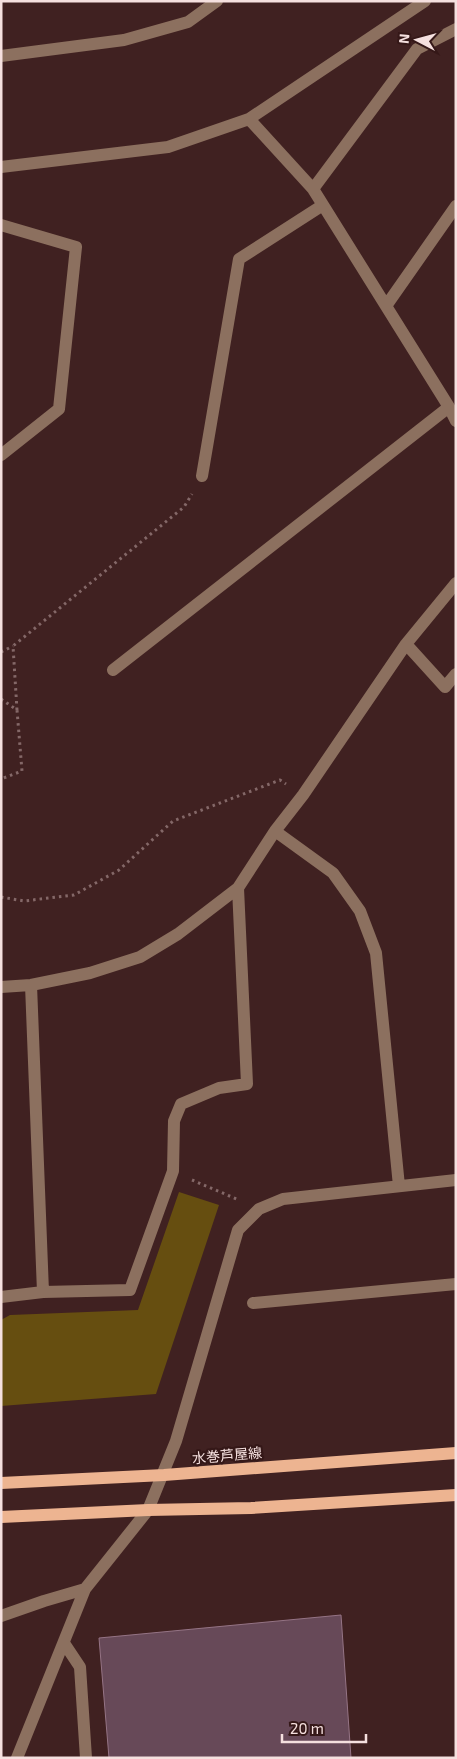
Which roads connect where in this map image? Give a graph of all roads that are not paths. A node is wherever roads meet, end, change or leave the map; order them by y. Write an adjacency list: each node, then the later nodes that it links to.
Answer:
1 (217, 1): 4 (street)
2 (425, 1): 5 (street)
3 (456, 29): 7 (street)
4 (1, 56)
5 (249, 119): 6 (street); 7 (street)
6 (1, 168)
7 (313, 190): 8 (street)
8 (323, 205): 11 (street); 15 (street)
9 (456, 206): 11 (street)
10 (1, 225): 14 (street)
11 (386, 306): 12 (street)
12 (449, 408): 13 (street); 18 (street)
13 (456, 421)
14 (1, 456)
15 (202, 476)
16 (456, 583): 17 (street)
17 (406, 644): 19 (street); 20 (street)
18 (113, 670)
19 (456, 674)
20 (275, 831): 21 (street); 25 (street)
21 (238, 888): 22 (street); 27 (street)
22 (31, 985): 23 (street); 27 (street)
23 (1, 987)
24 (456, 1180): 25 (street)
25 (399, 1186): 31 (street)
26 (456, 1284): 29 (street)
27 (43, 1292): 28 (street)
28 (1, 1297)
29 (253, 1303)
30 (456, 1453): 31 (main road, 水巻芦屋線)
31 (164, 1475): 32 (main road, 水巻芦屋線); 34 (street)
32 (1, 1483)
33 (456, 1495): 34 (main road)
34 (148, 1510): 35 (main road); 36 (street)
35 (1, 1517)
36 (85, 1589): 37 (street); 38 (street)
37 (1, 1616)
38 (64, 1643): 39 (street); 40 (street)
39 (17, 1758)
40 (86, 1758)

